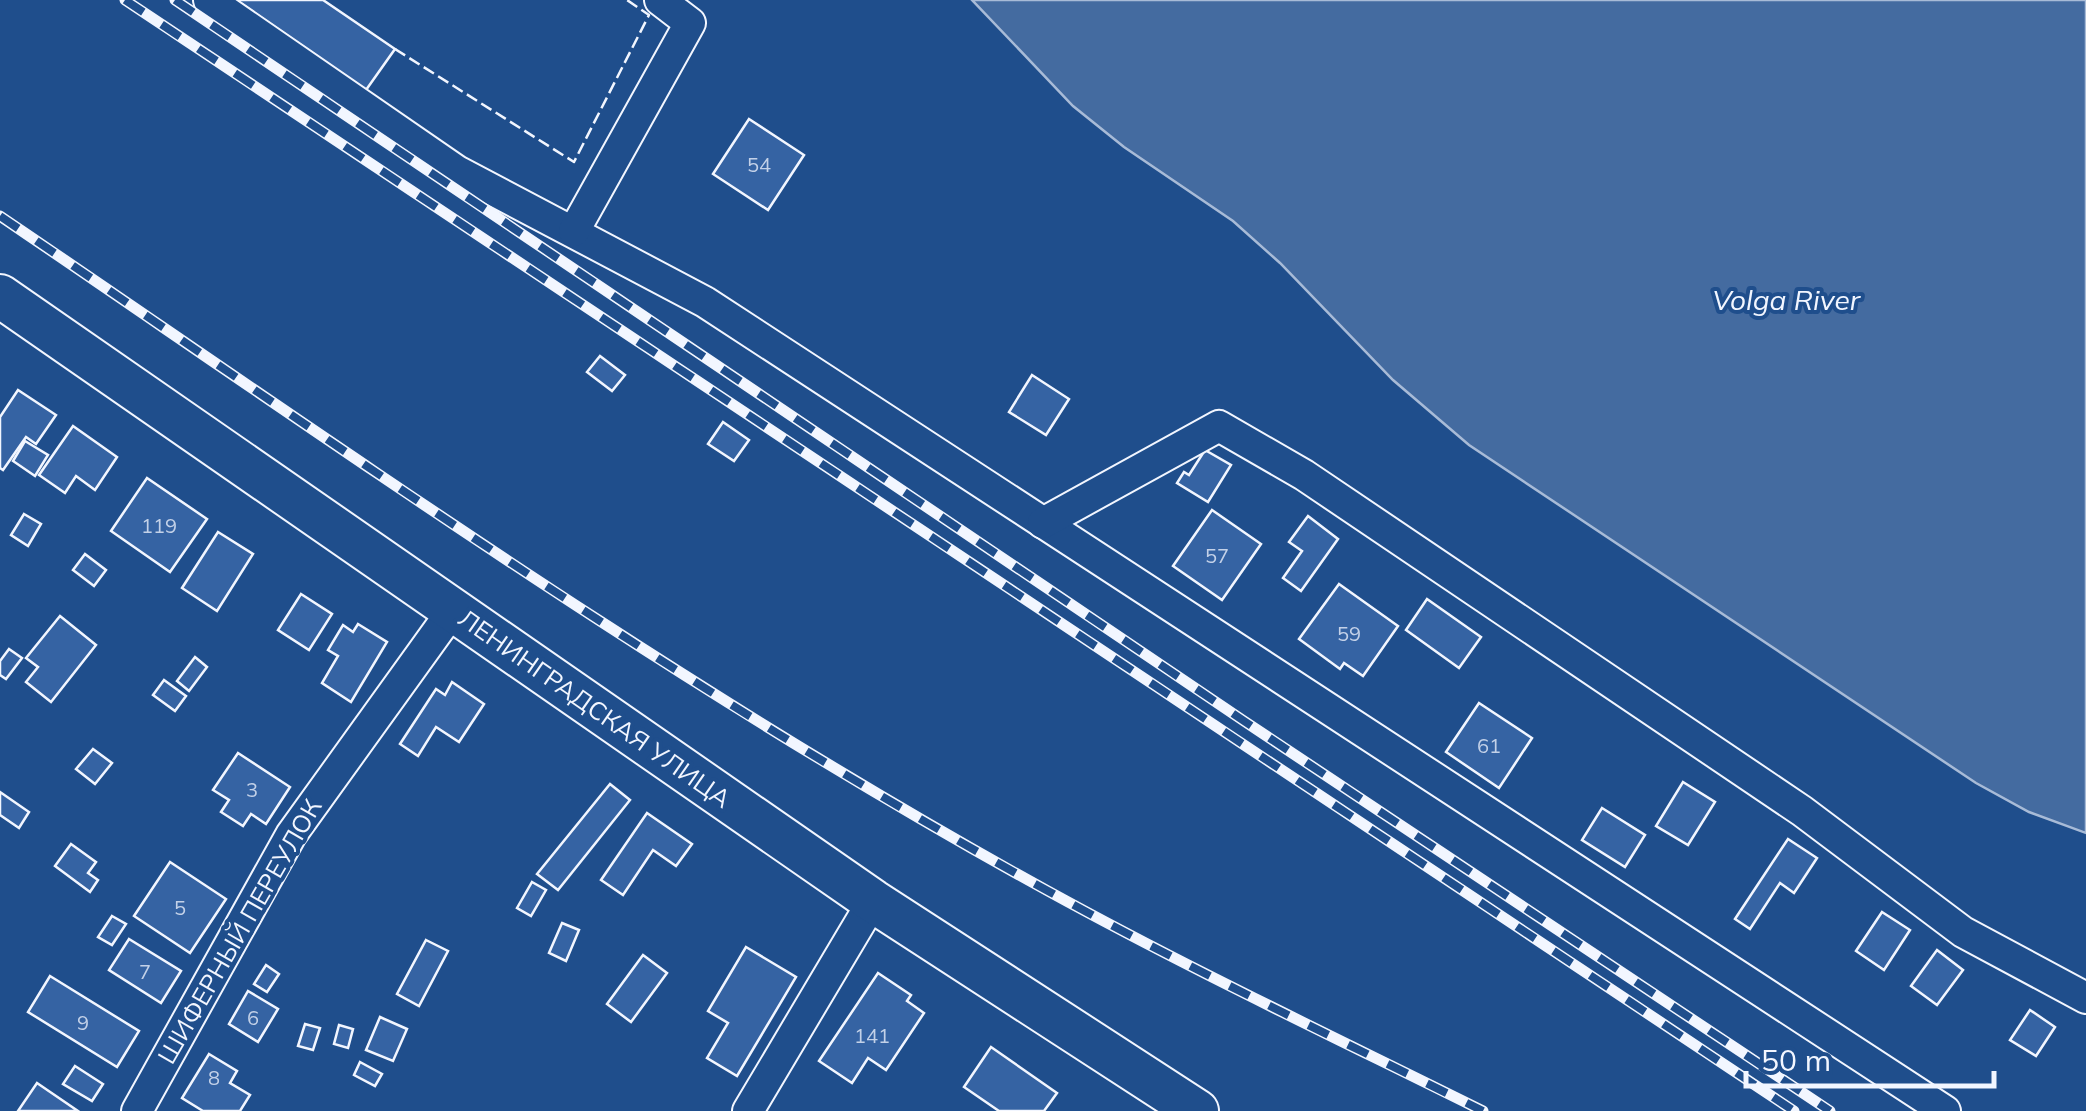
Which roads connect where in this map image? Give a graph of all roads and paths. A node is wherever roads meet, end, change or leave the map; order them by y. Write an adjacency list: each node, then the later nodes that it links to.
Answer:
1 (209, 0): 3 (street)
2 (660, 0): 3 (street)
3 (574, 231): 5 (street)
4 (0, 296): 6 (main road, ЛЕНИНГРАДСКАЯ УЛИЦА)
5 (1044, 522): 8 (street); 12 (street)
6 (453, 610): 7 (main road, ЛЕНИНГРАДСКАЯ УЛИЦА); 9 (street, ШИФЕРНЫЙ ПЕРЕУЛОК)
7 (872, 901): 10 (street); 11 (main road, ЛЕНИНГРАДСКАЯ УЛИЦА)
8 (2086, 998)
9 (137, 1111)
10 (748, 1111)
11 (1197, 1111)
12 (1945, 1111)

